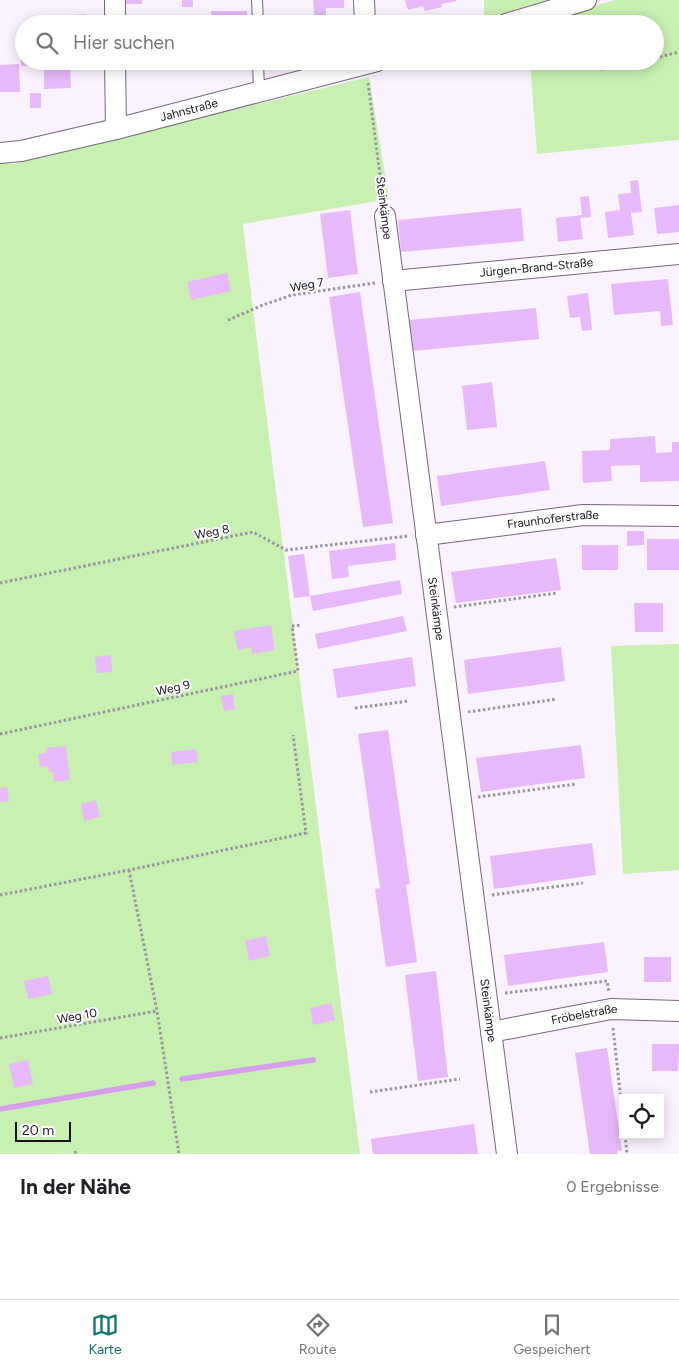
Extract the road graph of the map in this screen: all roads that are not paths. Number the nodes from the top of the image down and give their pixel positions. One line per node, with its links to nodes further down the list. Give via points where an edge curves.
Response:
1 (115, 0): 5 (street)
2 (257, 0): 6 (lane)
3 (364, 0): 7 (street)
4 (586, 0): 8 (street)
5 (115, 15)
6 (258, 15)
7 (365, 15)
8 (536, 15)
9 (115, 70): 13 (street)
10 (258, 70): 12 (lane)
11 (340, 70): 12 (street, Jahnstraße)
12 (259, 92): 13 (street, Jahnstraße)
13 (116, 129): 14 (street, Jahnstraße)
14 (0, 153)
15 (385, 216): 17 (street, Steinkämpe)
16 (679, 254): 17 (street, Jürgen-Brand-Straße)
17 (393, 281): 19 (street, Steinkämpe)
18 (679, 516): 19 (street, Fraunhoferstraße, via 583,515)
19 (426, 534): 21 (street, Steinkämpe)
20 (679, 1011): 21 (street, Fröbelstraße, via 611,1009)
21 (491, 1032): 22 (street, Steinkämpe)
22 (507, 1154)

